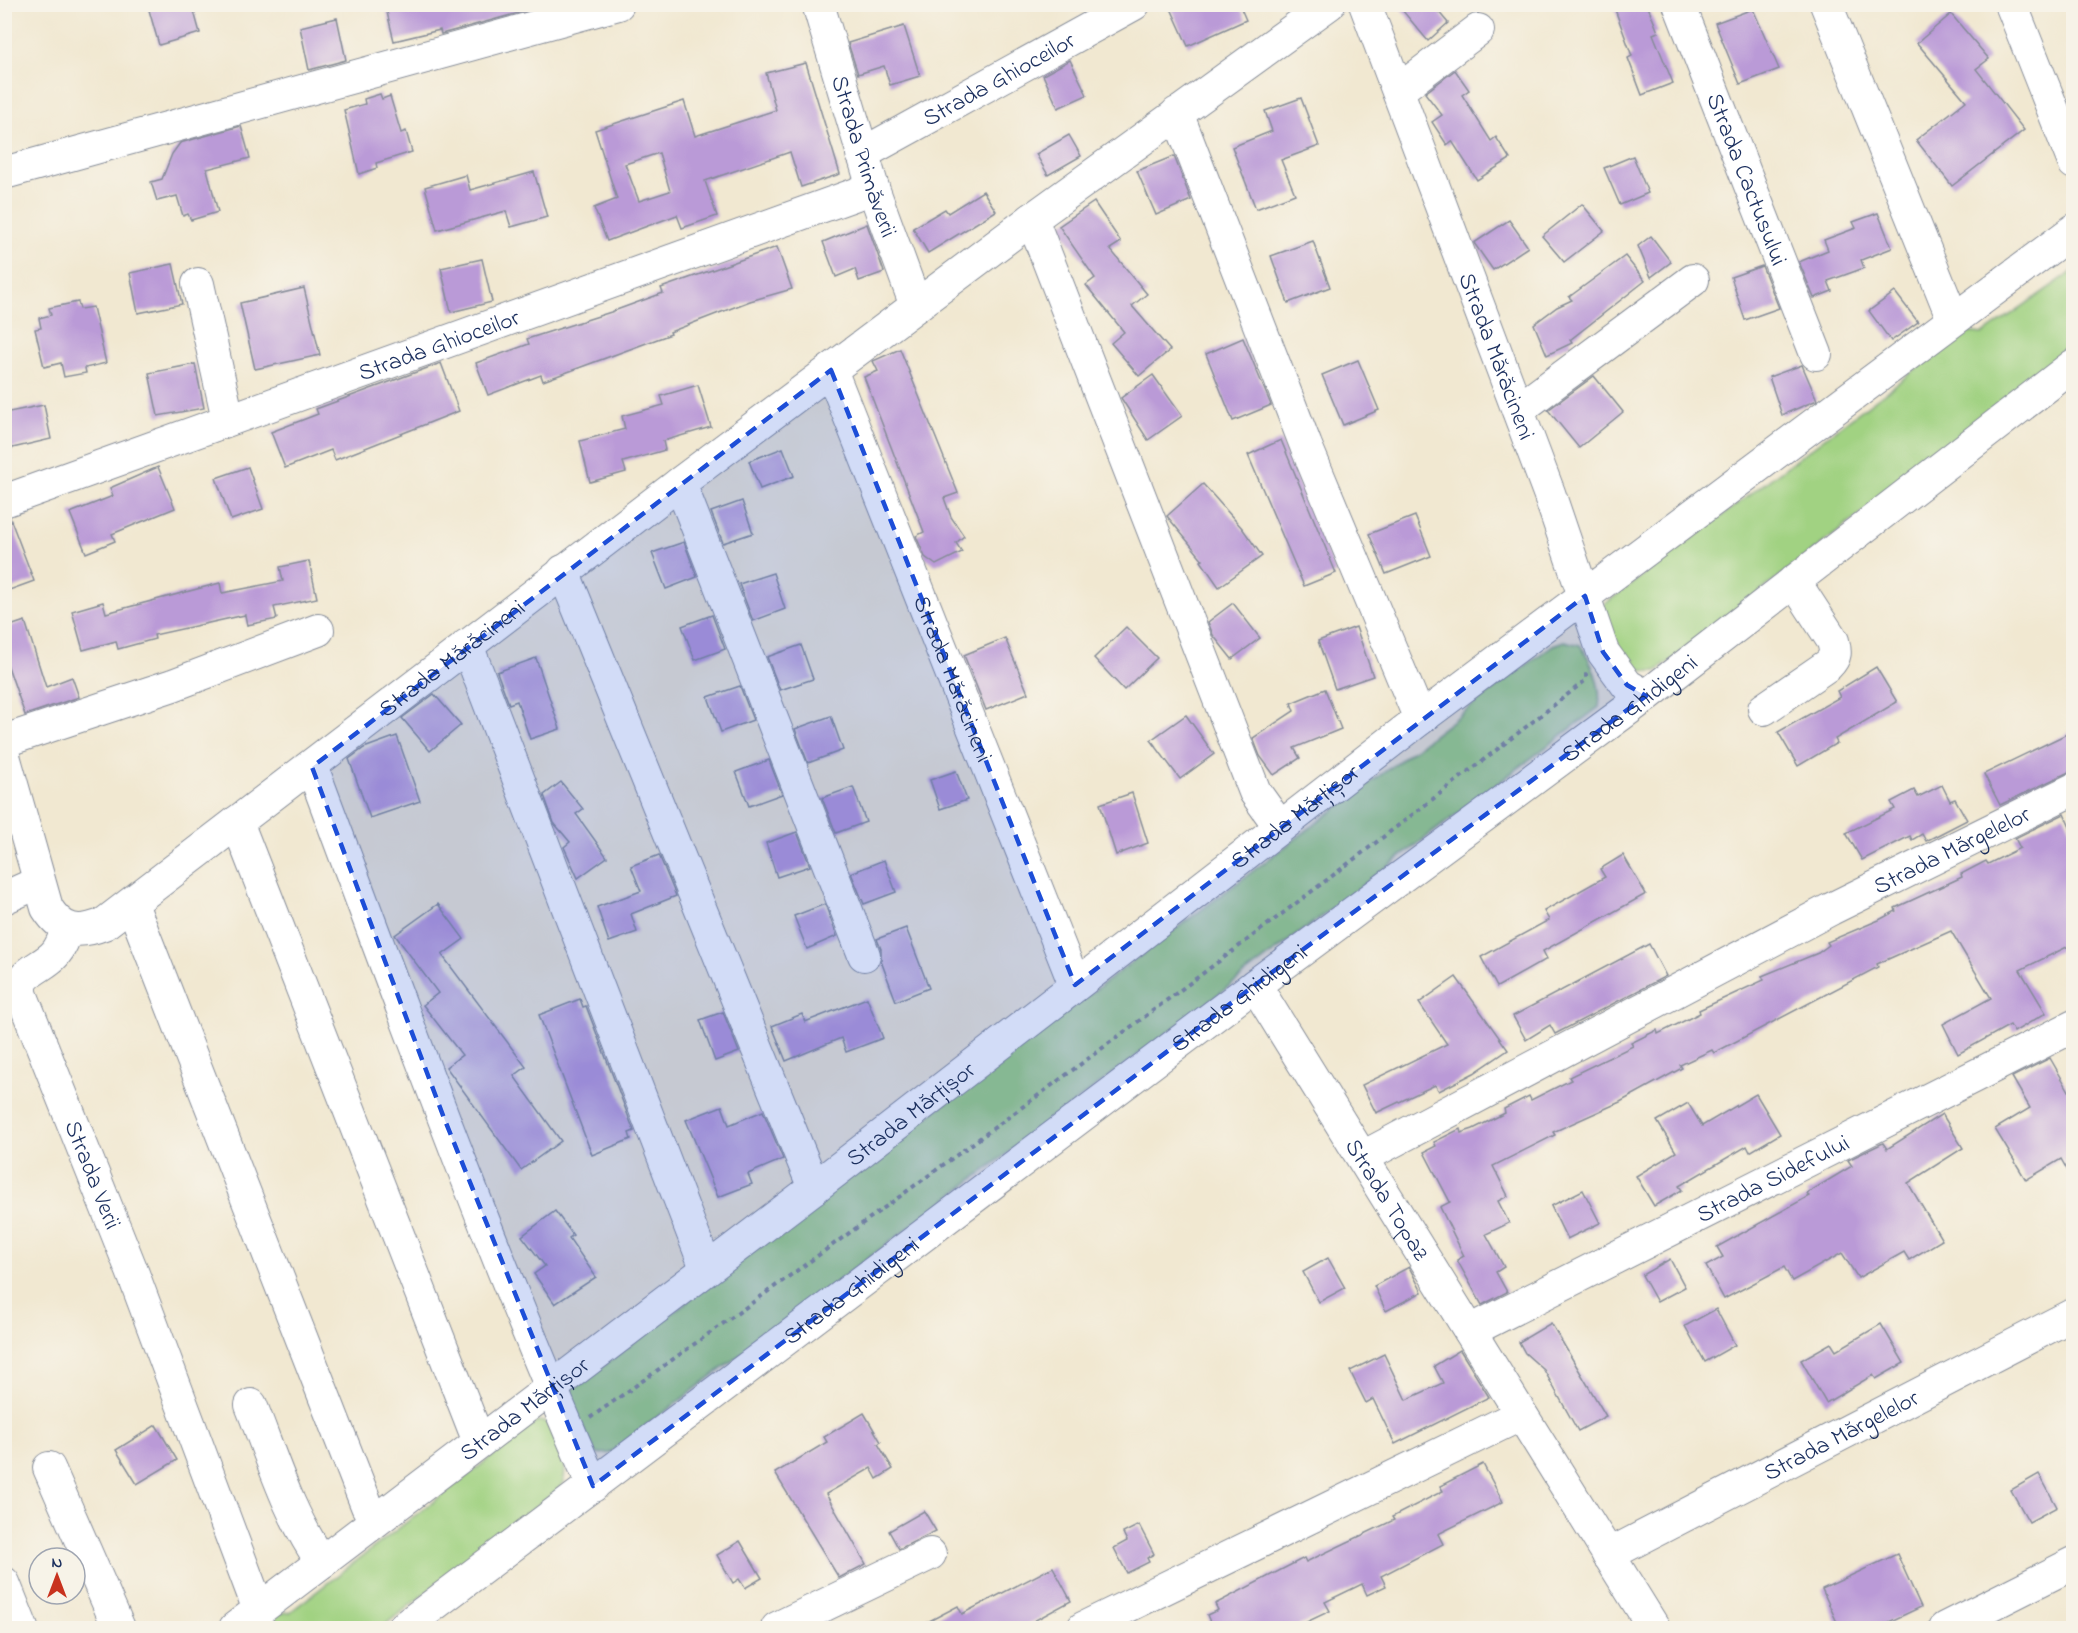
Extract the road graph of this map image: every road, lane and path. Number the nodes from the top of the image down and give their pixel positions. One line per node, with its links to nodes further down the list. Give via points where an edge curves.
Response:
1 (618, 4): 14 (street)
2 (818, 4): 12 (street, Strada Primăverii)
3 (1134, 4): 12 (street, Strada Ghioceilor)
4 (1329, 4): 11 (street, Strada Mărăcineni)
5 (1365, 4): 10 (street, Strada Mărăcineni)
6 (1679, 4): 22 (street, Strada Cactusului)
7 (1827, 4): 21 (street)
8 (2010, 4): 13 (street)
9 (1478, 30): 10 (street)
10 (1399, 90): 25 (street, Strada Mărăcineni)
11 (1177, 113): 16 (street, Strada Mărăcineni); 37 (street, via 1306,446)
12 (862, 154): 15 (street, Strada Primăverii)
13 (2073, 163)
14 (4, 173)
15 (873, 188): 20 (street, Strada Primăverii); 26 (street, Strada Ghioceilor)
16 (1032, 219): 20 (street, Strada Mărăcineni); 43 (street, via 1255,792)
17 (2073, 230): 21 (street, Strada Mărțișor)
18 (1693, 280): 25 (street)
19 (198, 284): 26 (street)
20 (916, 306): 24 (street, Strada Mărăcineni)
21 (1953, 319): 31 (street, Strada Mărțișor)
22 (1816, 354)
23 (2073, 365): 30 (street, Strada Ghidigeni)
24 (831, 370): 27 (street, Strada Mărăcineni); 49 (street, Strada Mărăcineni)
25 (1518, 410): 31 (street, Strada Mărăcineni)
26 (228, 419): 28 (street, Strada Ghioceilor)
27 (680, 483): 29 (street, Strada Mărăcineni); 48 (street)
28 (4, 501)
29 (563, 571): 33 (street, Strada Mărăcineni); 53 (street)
30 (1794, 581): 35 (street, Strada Ghidigeni); 36 (street, via 1836,651 1828,665)
31 (1585, 596): 34 (street, Strada Mărăcineni); 37 (street, Strada Mărțișor)
32 (318, 630): 38 (street, via 173,685)
33 (467, 645): 40 (street, Strada Mărăcineni); 54 (street)
34 (1604, 652): 35 (street, Strada Mărăcineni, via 1627,685); 60 (path, via 1586,672 1586,680 1432,801 829,1250)
35 (1646, 696): 50 (street, Strada Ghidigeni)
36 (1764, 709)
37 (1420, 719): 43 (street, Strada Mărțișor)
38 (4, 741)
39 (4, 756): 44 (street)
40 (312, 767): 42 (street, Strada Mărăcineni); 57 (street)
41 (2073, 789): 52 (street, Strada Mărgelelor, via 1831,909)
42 (237, 822): 46 (street, Strada Mărăcineni); 61 (street)
43 (1280, 827): 49 (street, Strada Mărțișor)
44 (39, 882): 45 (street); 47 (street, via 54,919)
45 (4, 898)
46 (132, 904): 47 (street, Strada Mărăcineni, via 104,924 86,931); 64 (street)
47 (67, 928): 70 (street, Strada Verii, via 54,956 23,977 22,996 132,1271)
48 (864, 955)
49 (1075, 985): 53 (street, Strada Mărțișor)
50 (1255, 985): 52 (street, Strada Topaz); 63 (street, Strada Ghidigeni)
51 (2073, 1026): 56 (street, Strada Sidefului)
52 (1363, 1157): 56 (street, Strada Topaz)
53 (814, 1188): 54 (street, Strada Mărțișor)
54 (706, 1268): 57 (street, Strada Mărțișor)
55 (2073, 1314): 66 (street, Strada Mărgelelor)
56 (1470, 1331): 59 (street, Strada Topaz)
57 (551, 1389): 60 (street); 61 (street, Strada Mărțișor)
58 (251, 1406): 67 (street, via 288,1500)
59 (1520, 1415): 66 (street, Strada Topaz); 75 (street)
60 (570, 1432): 63 (street)
61 (479, 1442): 64 (street, Strada Mărțișor)
62 (49, 1468): 72 (street)
63 (593, 1486): 73 (street, Strada Ghidigeni)
64 (375, 1521): 67 (street, Strada Mărțișor)
65 (930, 1554): 74 (street)
66 (1608, 1555): 76 (street, Strada Topaz)
67 (322, 1562): 70 (street, Strada Mărțișor)
68 (2073, 1563): 77 (street)
69 (4, 1583): 71 (street)
70 (247, 1619)
71 (22, 1629)
72 (119, 1629)
73 (403, 1629)
74 (777, 1629)
75 (1083, 1629)
76 (1654, 1629)
77 (1945, 1629)

